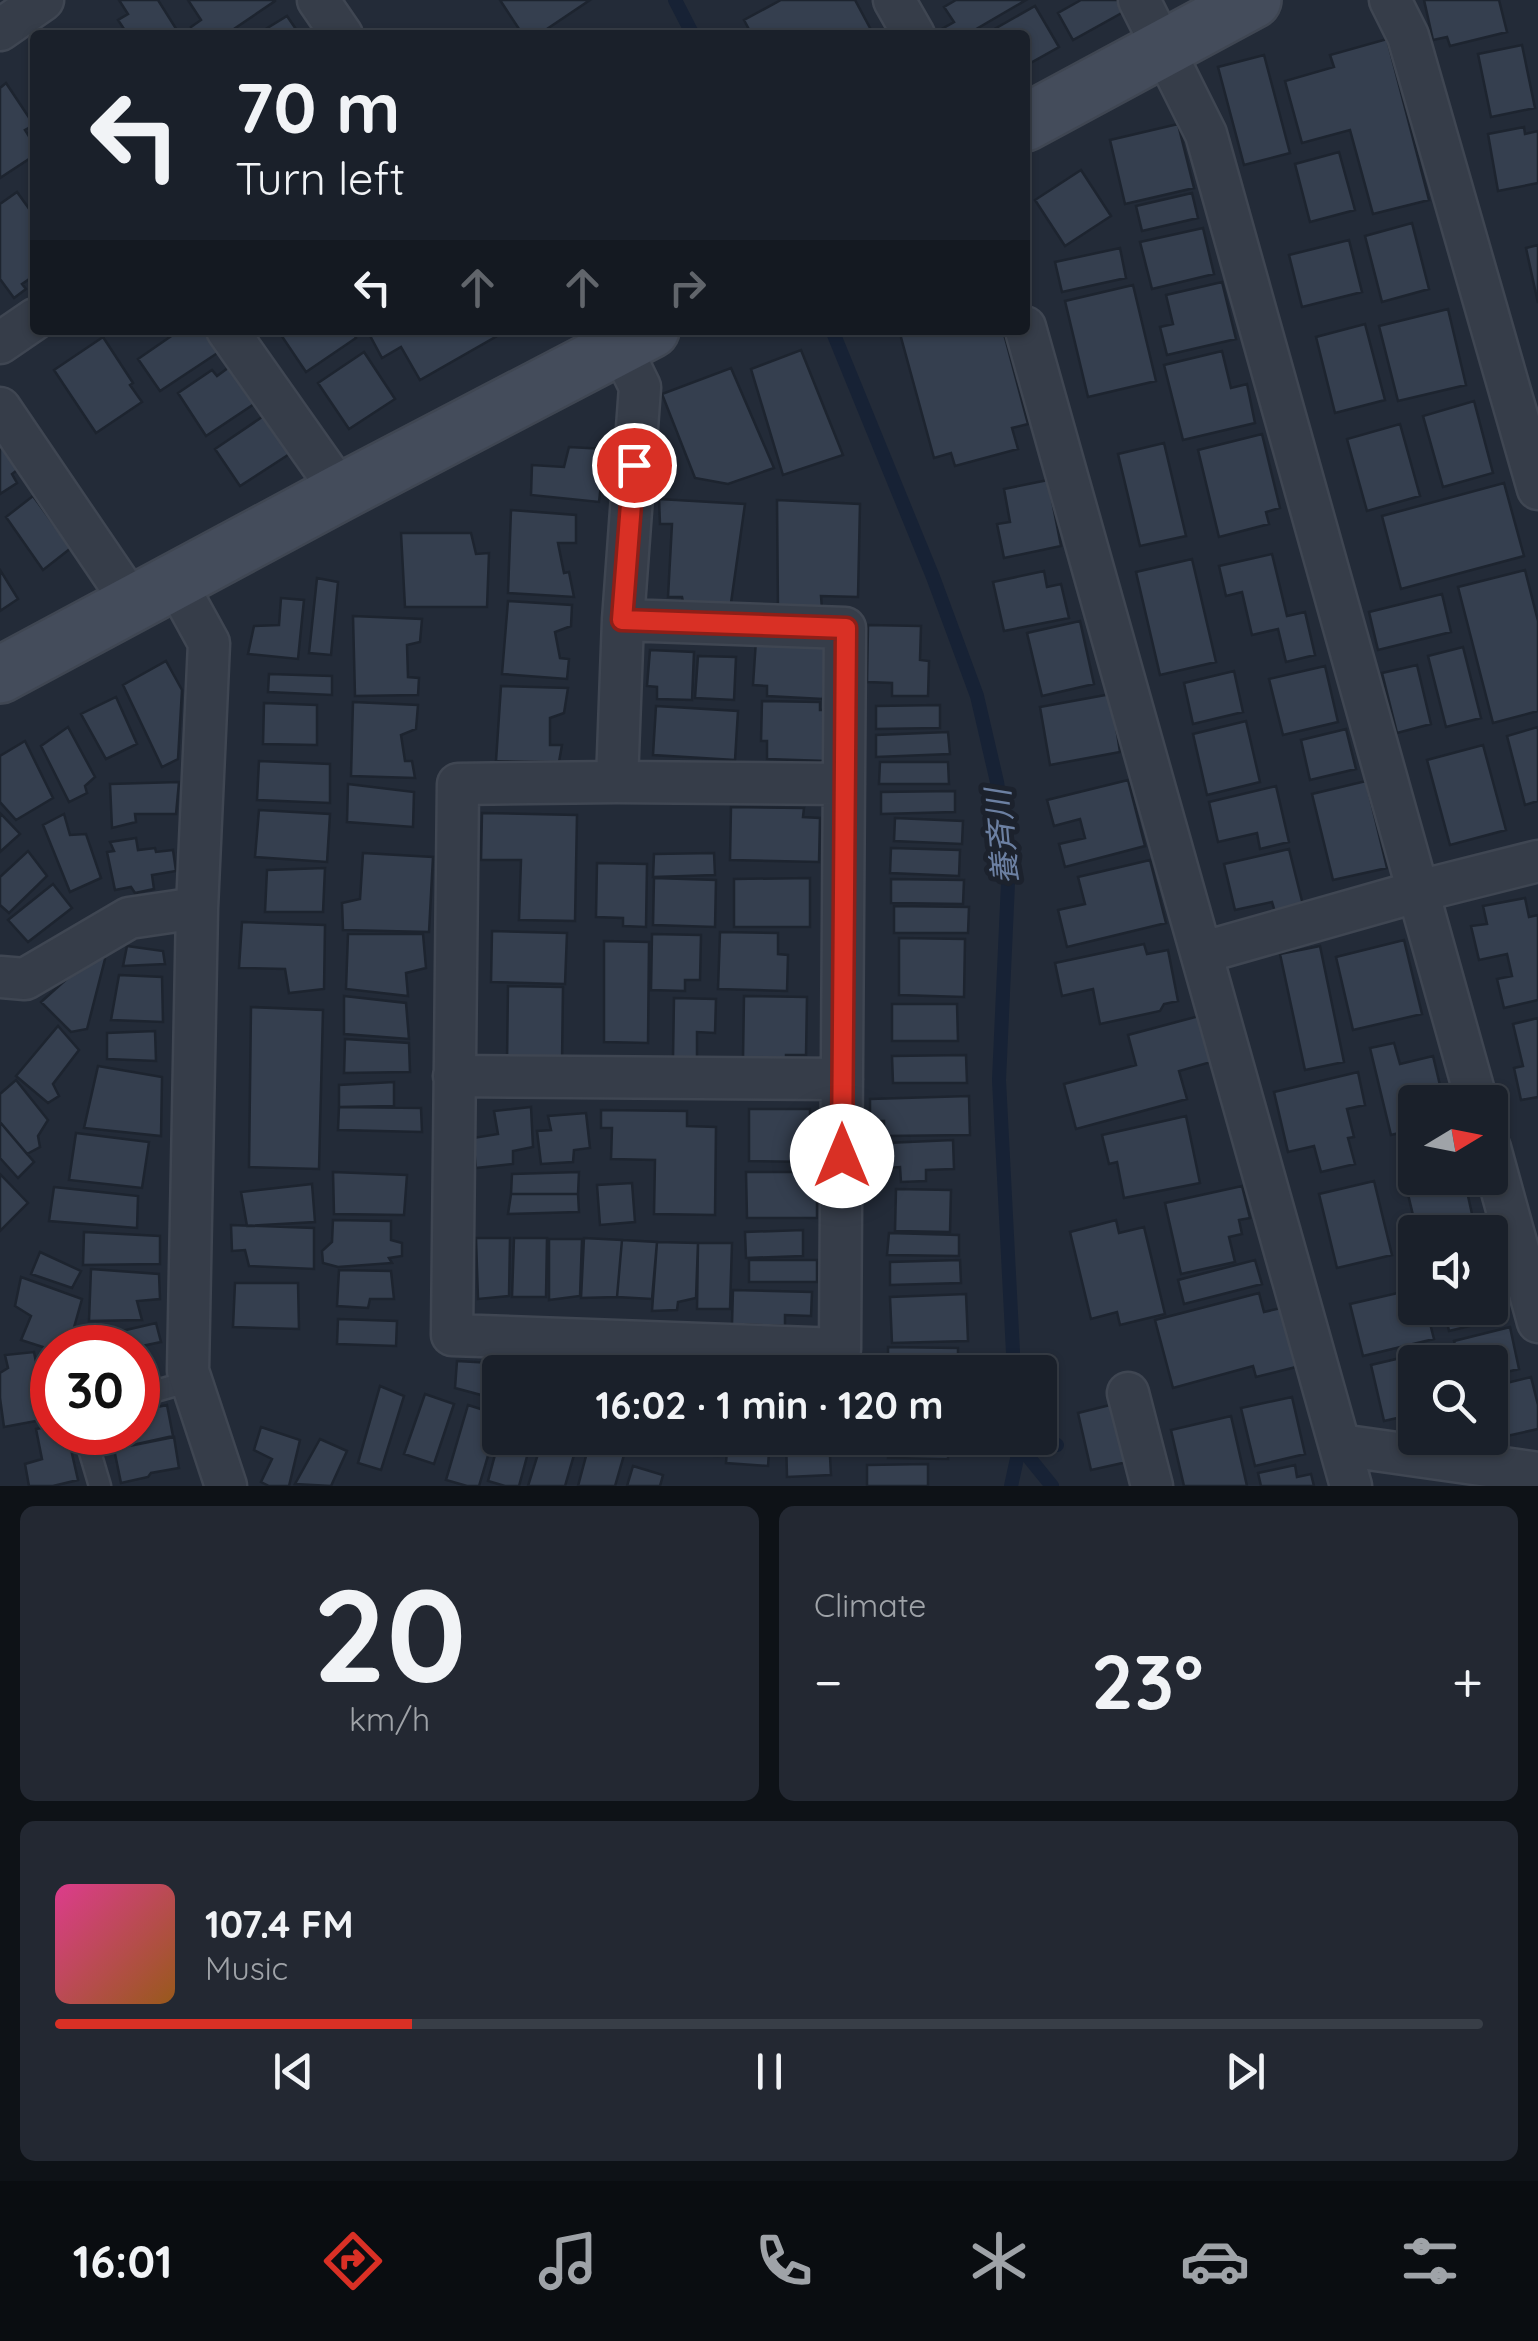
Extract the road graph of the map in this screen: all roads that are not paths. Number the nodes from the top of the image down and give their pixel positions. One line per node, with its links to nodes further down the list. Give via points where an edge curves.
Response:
1 (43, 0): 7 (street)
2 (318, 0): 8 (street)
3 (894, 0): 9 (street)
4 (1140, 0): 10 (street)
5 (1254, 0): 10 (street)
6 (1390, 0): 18 (street, via 1408,36)
7 (0, 30)
8 (339, 30)
9 (911, 30)
10 (1164, 48): 11 (street); 26 (street, via 1206,134)
11 (1030, 121)
12 (30, 323): 16 (street)
13 (231, 335): 19 (street)
14 (1027, 335): 28 (street)
15 (626, 336): 19 (street); 21 (street, via 640,387)
16 (0, 343)
17 (0, 408): 20 (street)
18 (1538, 489)
19 (341, 492): 20 (street)
20 (154, 592): 22 (street); 27 (street, via 209,643)
21 (622, 620): 23 (street); 24 (street, via 846,628)
22 (0, 676)
23 (618, 782): 24 (street); 30 (street, via 458,784)
24 (844, 784): 31 (street)
25 (1538, 861): 26 (street)
26 (1419, 891): 28 (street); 32 (street)
27 (197, 908): 29 (street, via 128,918 25,979); 37 (street)
28 (1201, 953): 40 (street)
29 (0, 977)
30 (454, 1076): 31 (street); 35 (street, via 452,1334)
31 (842, 1079): 36 (street)
32 (1473, 1085)
33 (1503, 1195): 34 (street)
34 (1538, 1322)
35 (754, 1355)
36 (840, 1355)
37 (191, 1382): 38 (lane); 44 (street)
38 (160, 1390)
39 (1128, 1393): 45 (street)
40 (1340, 1445): 42 (street); 46 (street)
41 (91, 1455): 43 (lane)
42 (1538, 1474)
43 (100, 1486)
44 (226, 1486)
45 (1152, 1486)
46 (1352, 1486)

